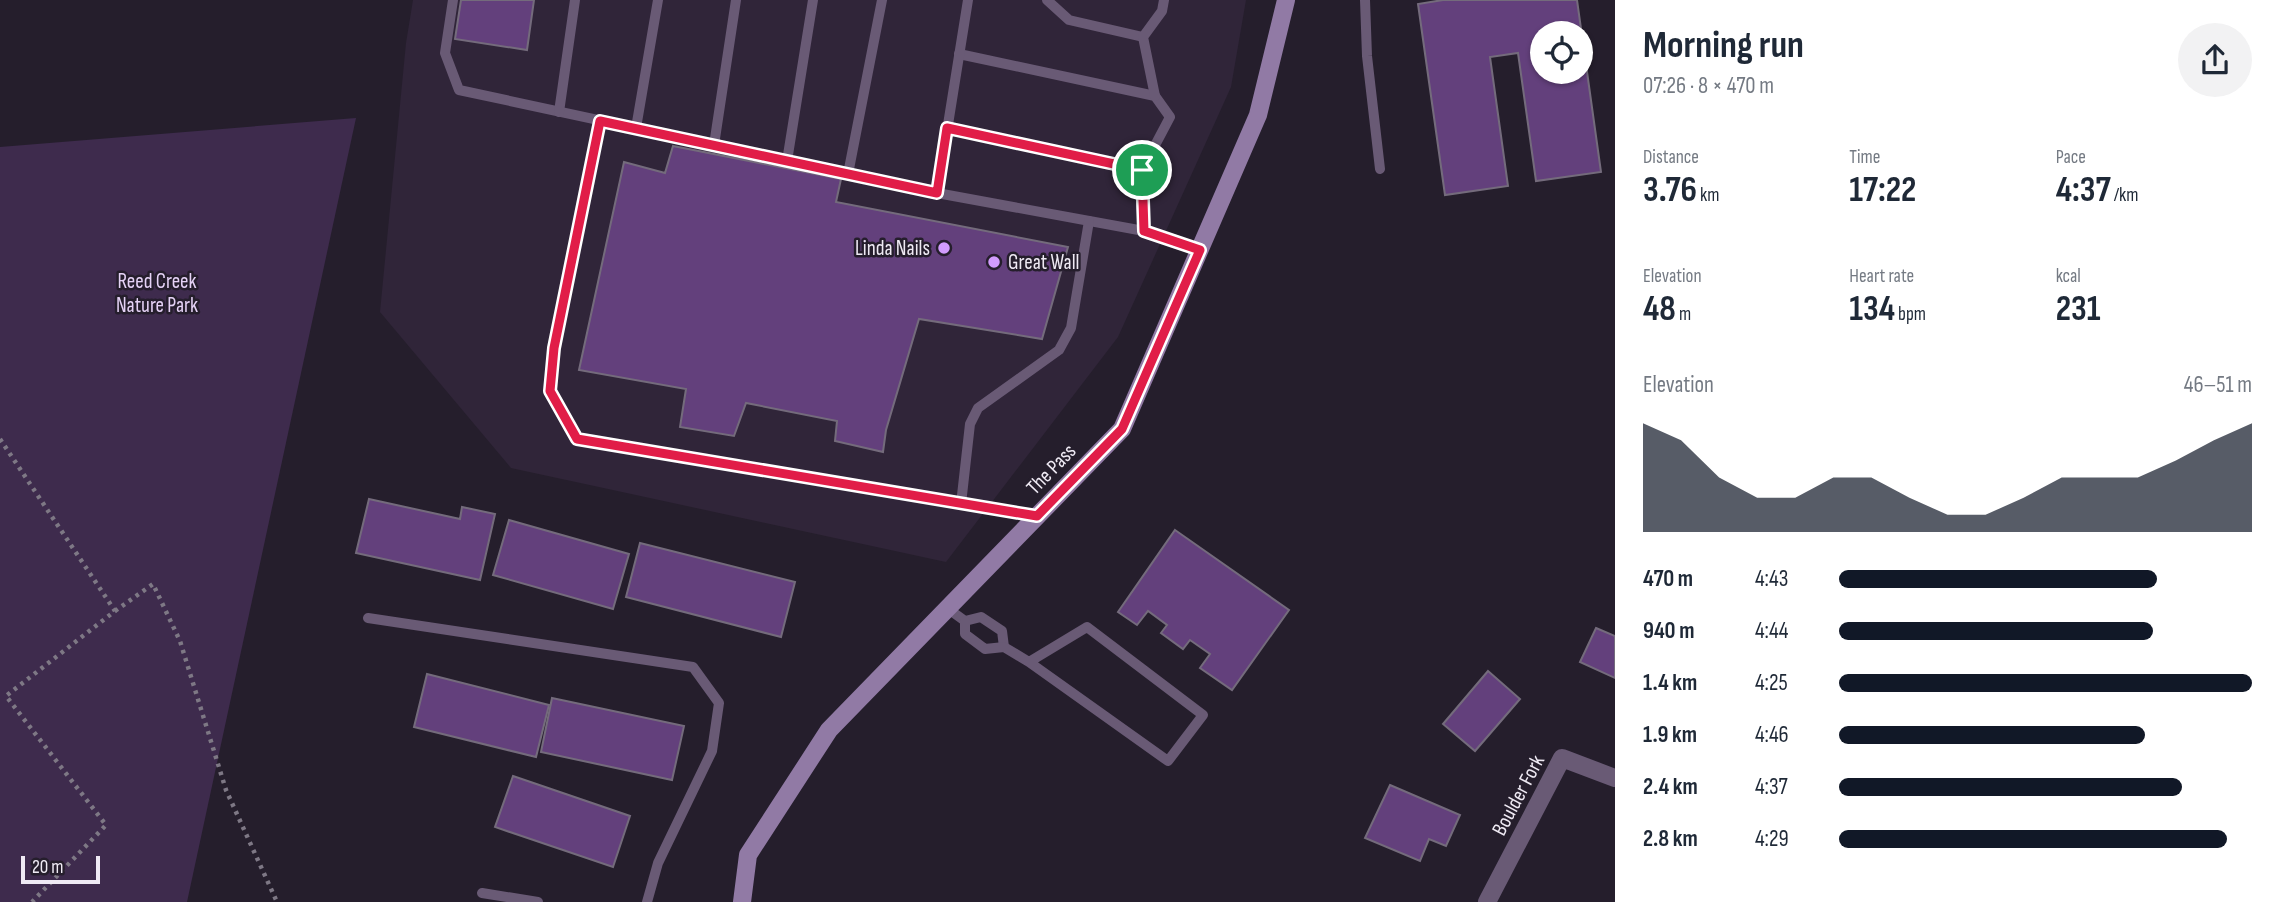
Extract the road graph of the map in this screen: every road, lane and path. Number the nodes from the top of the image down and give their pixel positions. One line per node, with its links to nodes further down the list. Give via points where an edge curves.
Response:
1 (453, 0): 15 (lane, via 445,53 460,90)
2 (575, 0): 15 (lane)
3 (658, 0): 17 (lane)
4 (736, 0): 19 (lane)
5 (813, 0): 20 (lane)
6 (882, 0): 23 (lane)
7 (968, 0): 13 (lane)
8 (1048, 0): 12 (lane, via 1069,20)
9 (1164, 0): 12 (lane, via 1162,12)
10 (1286, 0): 27 (street, The Pass, via 1258,115)
11 (1361, 1): 21 (lane)
12 (1143, 37): 14 (lane)
13 (959, 54): 14 (lane); 18 (lane)
14 (1155, 96): 22 (lane, via 1170,117)
15 (559, 111): 16 (lane)
16 (600, 121): 17 (lane); 29 (lane, via 554,348 550,391 577,439)
17 (636, 128): 19 (lane)
18 (947, 128): 22 (lane); 24 (lane)
19 (714, 145): 20 (lane)
20 (787, 161): 23 (lane)
21 (1380, 169)
22 (1142, 170): 26 (lane)
23 (848, 174): 24 (lane)
24 (937, 193): 25 (lane)
25 (1088, 221): 26 (lane); 29 (lane, via 1071,328 1059,350 978,408 970,424)
26 (1144, 231): 27 (lane)
27 (1200, 250): 30 (street, The Pass, via 1122,429)
28 (0, 439): 32 (path)
29 (961, 503): 30 (lane)
30 (1037, 516): 31 (street, The Pass)
31 (947, 608): 34 (lane); 43 (street, The Pass, via 829,730 748,855)
32 (115, 611): 39 (path, via 6,696 106,825); 40 (path, via 153,584 180,641 226,790)
33 (368, 618): 42 (lane, via 693,667 719,703 712,751 659,863)
34 (965, 621): 35 (lane, via 965,634 985,649); 35 (lane, via 981,617 1002,631)
35 (1004, 647): 36 (lane)
36 (1029, 662): 36 (lane, via 1168,761 1203,715 1087,627)
37 (1615, 778): 44 (street, Boulder Fork, via 1562,758)
38 (482, 893): 41 (lane)
39 (32, 902)
40 (277, 902)
41 (538, 902)
42 (647, 902)
43 (742, 902)
44 (1487, 902)

